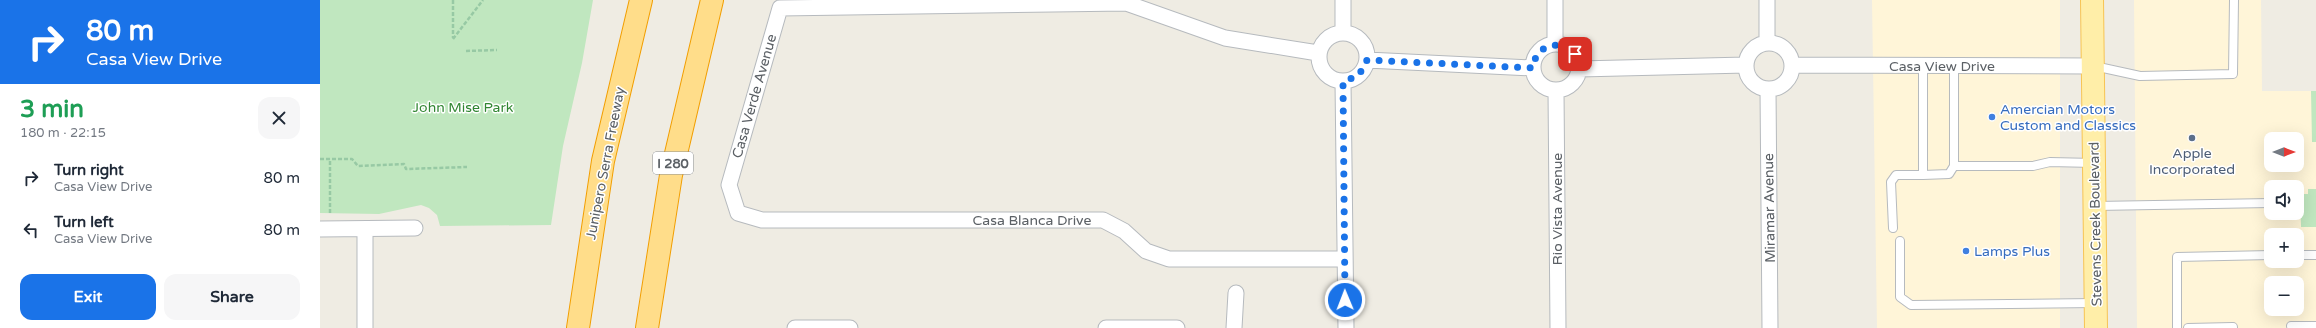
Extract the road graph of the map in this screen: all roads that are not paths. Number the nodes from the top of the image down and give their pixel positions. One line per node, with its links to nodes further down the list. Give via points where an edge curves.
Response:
1 (641, 0): 45 (highway, Junipero Serra Freeway, via 603,161)
2 (712, 0): 46 (highway, I 280, via 671,175)
3 (1343, 0): 9 (street)
4 (1555, 0): 11 (street)
5 (1767, 0): 10 (street)
6 (2092, 0): 18 (main road, Stevens Creek Boulevard)
7 (2234, 0): 18 (lane, via 2233,74 2140,76)
8 (1126, 2): 12 (street, via 1225,38); 27 (street, Casa Verde Avenue, via 780,8)
9 (1343, 32): 12 (street, via 1334,33 1327,38); 13 (street, via 1361,41)
10 (1767, 43): 14 (street, via 1753,49 1748,55); 15 (street, via 1780,45 1786,50)
11 (1555, 44): 19 (street, via 1542,49 1534,61); 20 (street, via 1570,49 1578,62)
12 (1318, 53): 21 (street, via 1318,62 1324,73)
13 (1367, 60): 19 (street); 21 (street, via 1359,75)
14 (1746, 65): 20 (street); 22 (street, via 1750,80 1757,86)
15 (1792, 65): 16 (street, Casa View Drive); 22 (street, via 1783,84)
16 (1923, 66): 17 (street, Casa View Drive); 26 (lane)
17 (1954, 66): 18 (street, Casa View Drive); 25 (lane)
18 (2093, 66): 24 (main road, Stevens Creek Boulevard)
19 (1533, 68): 23 (street, via 1540,84)
20 (1578, 69): 23 (street, via 1571,84 1564,89)
21 (1343, 82): 38 (street)
22 (1768, 89): 54 (street, Miramar Avenue)
23 (1556, 90): 53 (street, Rio Vista Avenue)
24 (2094, 163): 25 (lane); 29 (main road, Stevens Creek Boulevard)
25 (1954, 166): 26 (lane, via 1949,174)
26 (1923, 175): 31 (lane, via 1893,177)
27 (729, 185): 38 (street, Casa Blanca Drive, via 738,213 762,220 1103,220 1124,231 1146,251 1169,259)
28 (2264, 203): 29 (lane)
29 (2095, 206): 40 (main road, Stevens Creek Boulevard)
30 (415, 228): 33 (street)
31 (1893, 228)
32 (320, 229): 33 (street)
33 (365, 229): 44 (street)
34 (1900, 241): 40 (lane, via 1900,297 1911,305)
35 (2264, 255): 56 (lane, via 2177,257)
36 (2304, 255): 37 (lane)
37 (2316, 255)
38 (1344, 259): 52 (street)
39 (1236, 293): 51 (street)
40 (2096, 303): 55 (main road, Stevens Creek Boulevard)
41 (2291, 326): 42 (lane)
42 (2316, 326)
43 (2233, 327): 57 (lane)
44 (365, 328)
45 (578, 328)
46 (647, 328)
47 (795, 328): 48 (street)
48 (850, 328)
49 (1106, 328): 50 (street)
50 (1177, 328)
51 (1234, 328)
52 (1346, 328)
53 (1558, 328)
54 (1770, 328)
55 (2096, 328)
56 (2177, 328)
57 (2188, 328)

